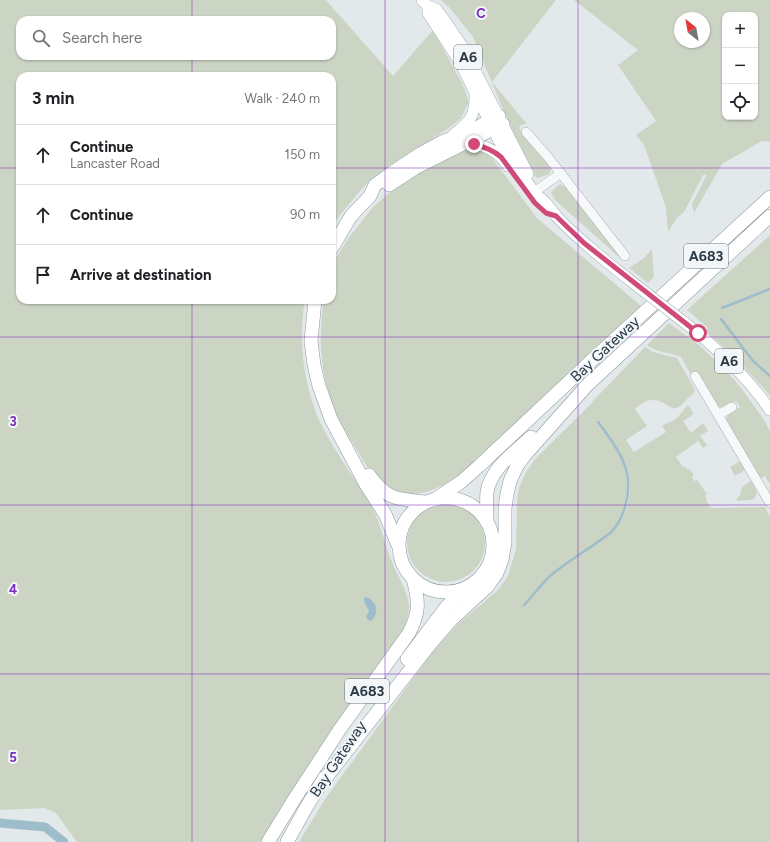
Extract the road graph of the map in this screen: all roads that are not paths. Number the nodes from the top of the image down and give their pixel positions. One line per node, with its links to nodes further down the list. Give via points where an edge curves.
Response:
1 (425, 3): 2 (main road, via 428,13); 3 (main road, A6, via 436,9 464,49)
2 (475, 91): 3 (main road); 5 (main road, via 476,103 472,117)
3 (496, 123): 5 (highway); 6 (highway); 8 (main road, A6)
4 (526, 132): 7 (street)
5 (444, 141): 9 (highway, via 375,185)
6 (464, 144): 9 (highway, via 415,168); 11 (main road, via 486,147 497,153 535,203 546,213)
7 (561, 173): 8 (street); 14 (street)
8 (537, 192): 11 (main road, A6)
9 (370, 196): 13 (highway, via 351,216)
10 (770, 197): 23 (highway, Bay Gateway / A683, via 479,466 461,482)
11 (556, 216): 19 (main road, A6, bridge, via 584,243 727,359)
12 (770, 216): 17 (highway, Bay Gateway / A683)
13 (336, 241)
14 (625, 256)
15 (315, 304): 21 (highway, via 311,341 314,365 325,403)
16 (695, 376): 20 (street)
17 (590, 382): 25 (highway, Bay Gateway / A683, via 495,473 488,492); 29 (highway, via 517,466 510,481 505,508 504,551 500,567 493,579 435,638)
18 (732, 407): 20 (street)
19 (770, 410)
20 (718, 415): 22 (street)
21 (338, 431): 23 (highway, via 375,484 389,496 399,500); 26 (highway, via 365,483 385,514)
22 (767, 492): 24 (street)
23 (431, 500): 25 (highway, via 452,497 466,501 478,509); 26 (highway, via 416,507 408,515 401,529)
24 (770, 503)
25 (487, 520): 28 (highway, via 493,540 493,551 485,572)
26 (398, 545): 27 (highway, via 402,563)
27 (413, 579): 28 (highway, via 439,592 455,591); 30 (highway, Bay Gateway / A683, via 417,600 415,621 340,728)
28 (469, 586): 29 (highway, Bay Gateway / A683, via 447,606 421,640)
29 (320, 784): 31 (highway, Bay Gateway / A683)
30 (268, 842)
31 (287, 842)

